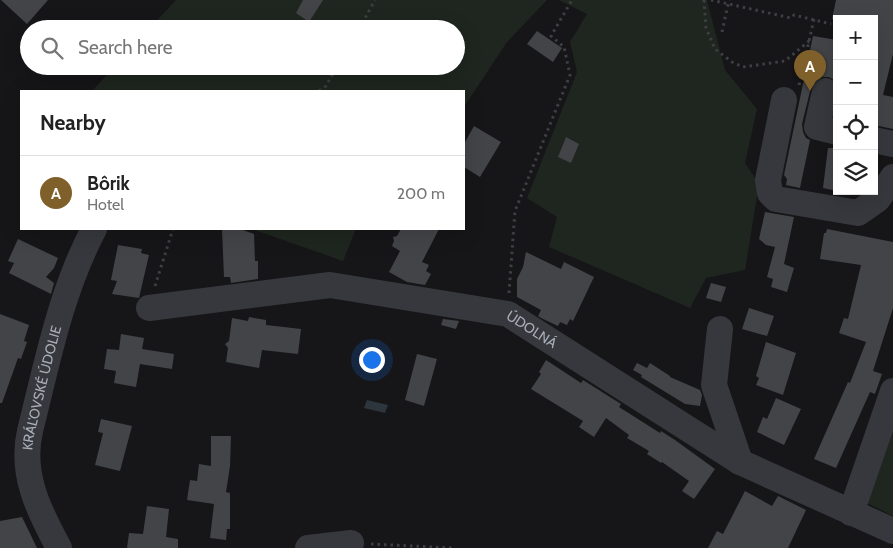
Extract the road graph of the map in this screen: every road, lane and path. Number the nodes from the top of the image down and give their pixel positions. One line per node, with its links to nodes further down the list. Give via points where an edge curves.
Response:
1 (375, 0): 7 (path)
2 (572, 0): 22 (path, via 550,36 564,47 570,75 515,211)
3 (704, 0): 10 (path, via 706,28 715,49 743,67 786,61)
4 (711, 0): 5 (path)
5 (729, 2): 6 (path, via 791,18 794,14); 9 (path)
6 (814, 19): 8 (path); 10 (path)
7 (364, 20)
8 (831, 24)
9 (722, 32)
10 (808, 41): 14 (path)
11 (333, 75): 12 (path)
12 (320, 90)
13 (825, 92): 15 (street, via 817,127)
14 (791, 94): 18 (street, via 768,180 770,193 776,199 858,213 878,200)
15 (833, 131)
16 (878, 141): 17 (street)
17 (893, 144)
18 (893, 176)
19 (93, 230): 29 (street, KRÁĽOVSKÉ ÚDOLIE, via 82,250 63,304 27,447 28,475 33,492)
20 (173, 230): 21 (path)
21 (149, 308): 22 (street, ÚDOLNÁ, via 330,285)
22 (508, 314): 25 (street, ÚDOLNÁ)
23 (720, 328): 25 (street, via 714,385)
24 (893, 391): 26 (street)
25 (740, 462): 26 (street, ÚDOLNÁ)
26 (851, 513): 27 (street, ÚDOLNÁ)
27 (893, 531)
28 (351, 543): 30 (street); 31 (path)
29 (59, 548)
30 (308, 548)
31 (452, 548)

